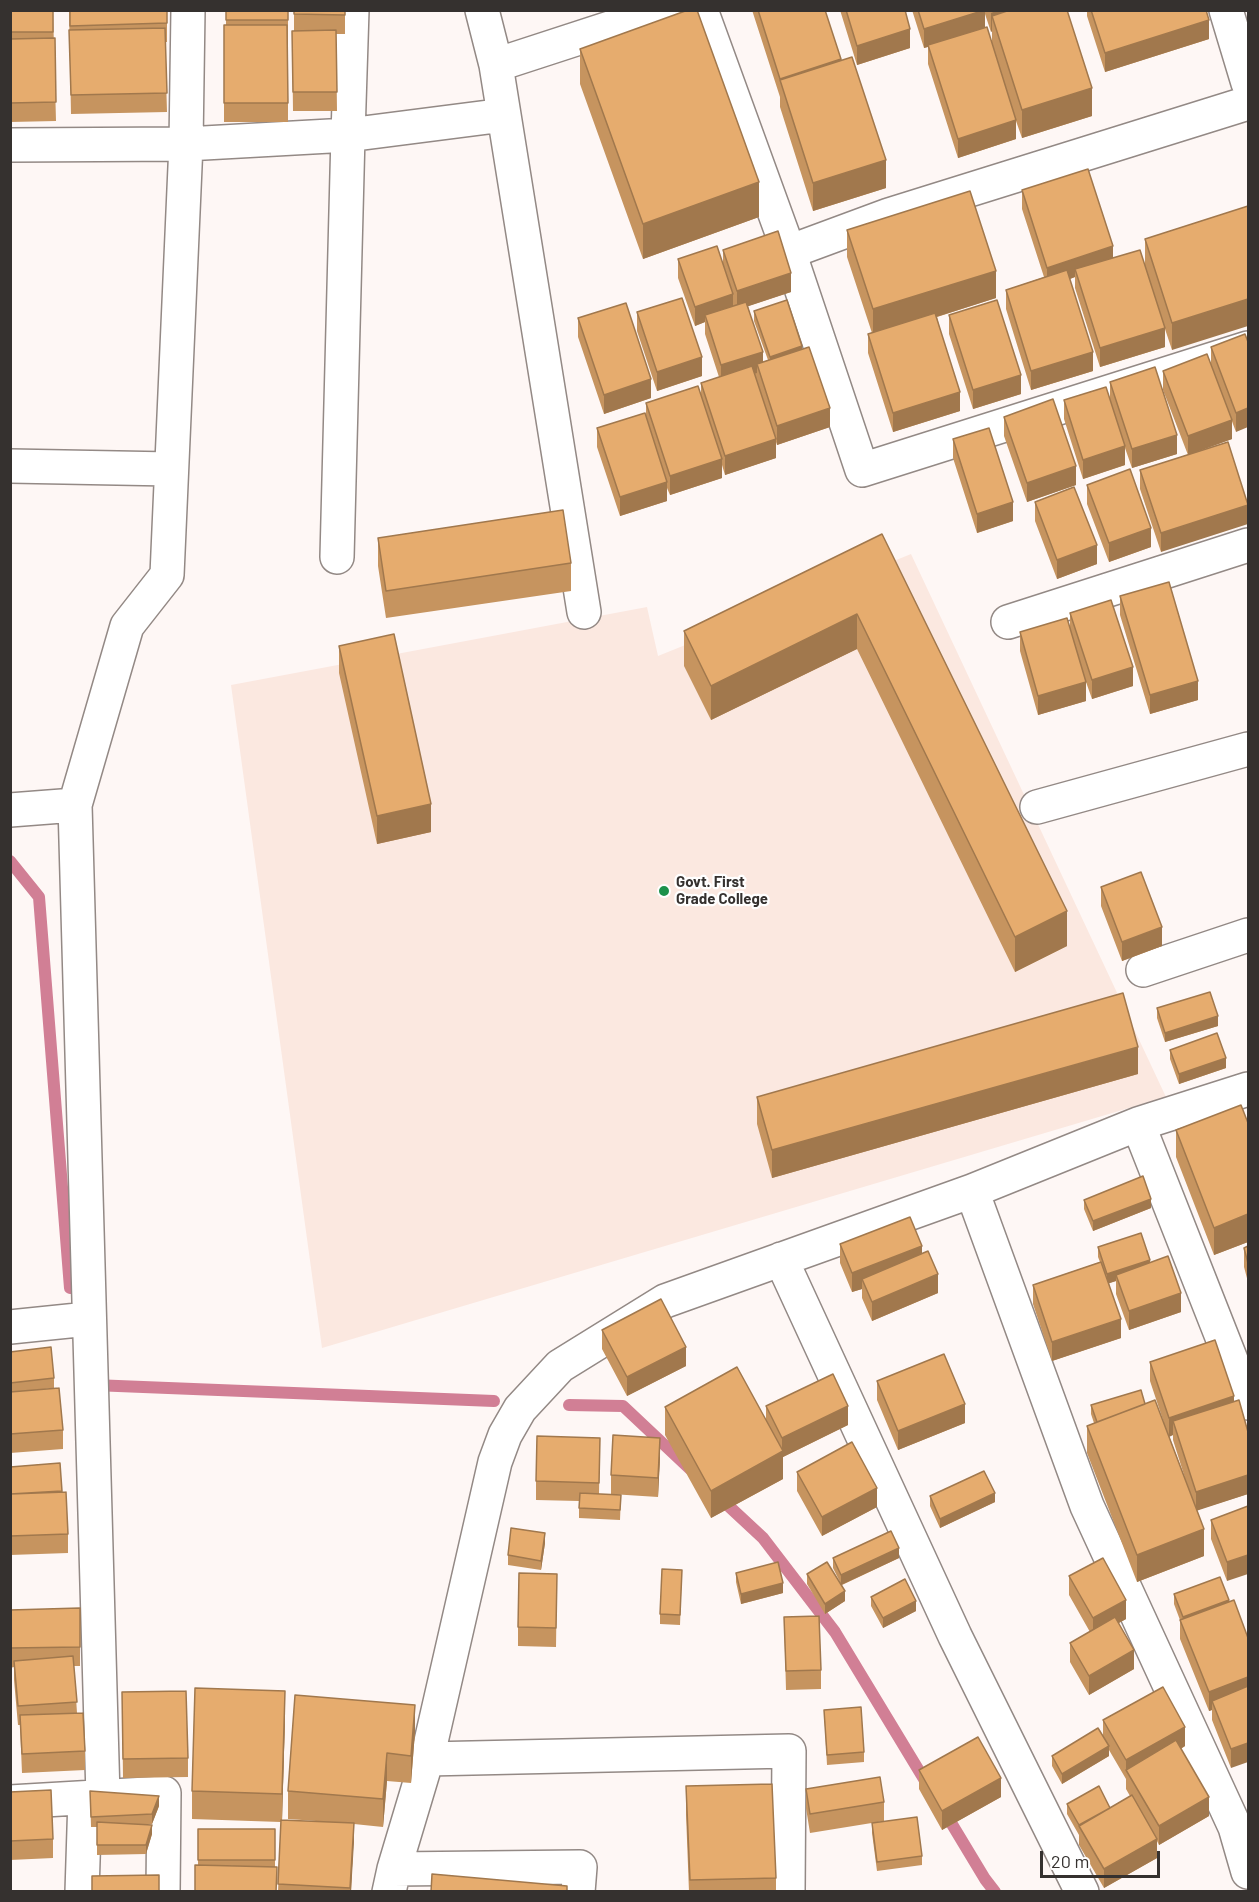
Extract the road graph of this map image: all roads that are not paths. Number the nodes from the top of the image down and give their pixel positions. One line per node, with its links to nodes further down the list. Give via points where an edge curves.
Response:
1 (188, 10): 13 (street)
2 (352, 10): 11 (street)
3 (482, 10): 7 (street)
4 (665, 10): 7 (street)
5 (701, 10): 14 (street)
6 (1226, 10): 8 (street)
7 (496, 65): 10 (street)
8 (1248, 83)
9 (1248, 103): 14 (street, via 889,215)
10 (504, 115): 11 (street); 20 (street)
11 (348, 135): 13 (street); 19 (street)
12 (10, 144): 13 (street)
13 (186, 144): 17 (street)
14 (789, 252): 15 (street, via 862,470)
15 (1248, 348)
16 (10, 466): 17 (street)
17 (171, 469): 23 (street, via 167,575 127,626)
18 (1248, 545): 21 (street)
19 (337, 557)
20 (584, 612)
21 (1008, 622)
22 (1248, 748): 24 (street)
23 (75, 805): 25 (street); 32 (street)
24 (1037, 807)
25 (10, 810)
26 (1248, 935): 27 (street)
27 (1143, 970)
28 (1248, 1089): 29 (street)
29 (1138, 1124): 30 (street); 34 (street)
30 (972, 1191): 31 (street); 38 (street, via 1087,1506 1235,1827)
31 (781, 1260): 35 (street, via 665,1301 560,1366 520,1409 495,1462); 44 (street, via 950,1625)
32 (88, 1319): 33 (street); 36 (street)
33 (10, 1327)
34 (1248, 1403)
35 (427, 1759): 39 (street); 43 (street, via 789,1751)
36 (94, 1797): 37 (street); 40 (street); 41 (street, via 164,1793)
37 (10, 1802)
38 (1248, 1872)
39 (391, 1880): 42 (street, via 580,1867)
40 (82, 1892)
41 (164, 1892)
42 (578, 1892)
43 (788, 1892)
44 (1082, 1892)

